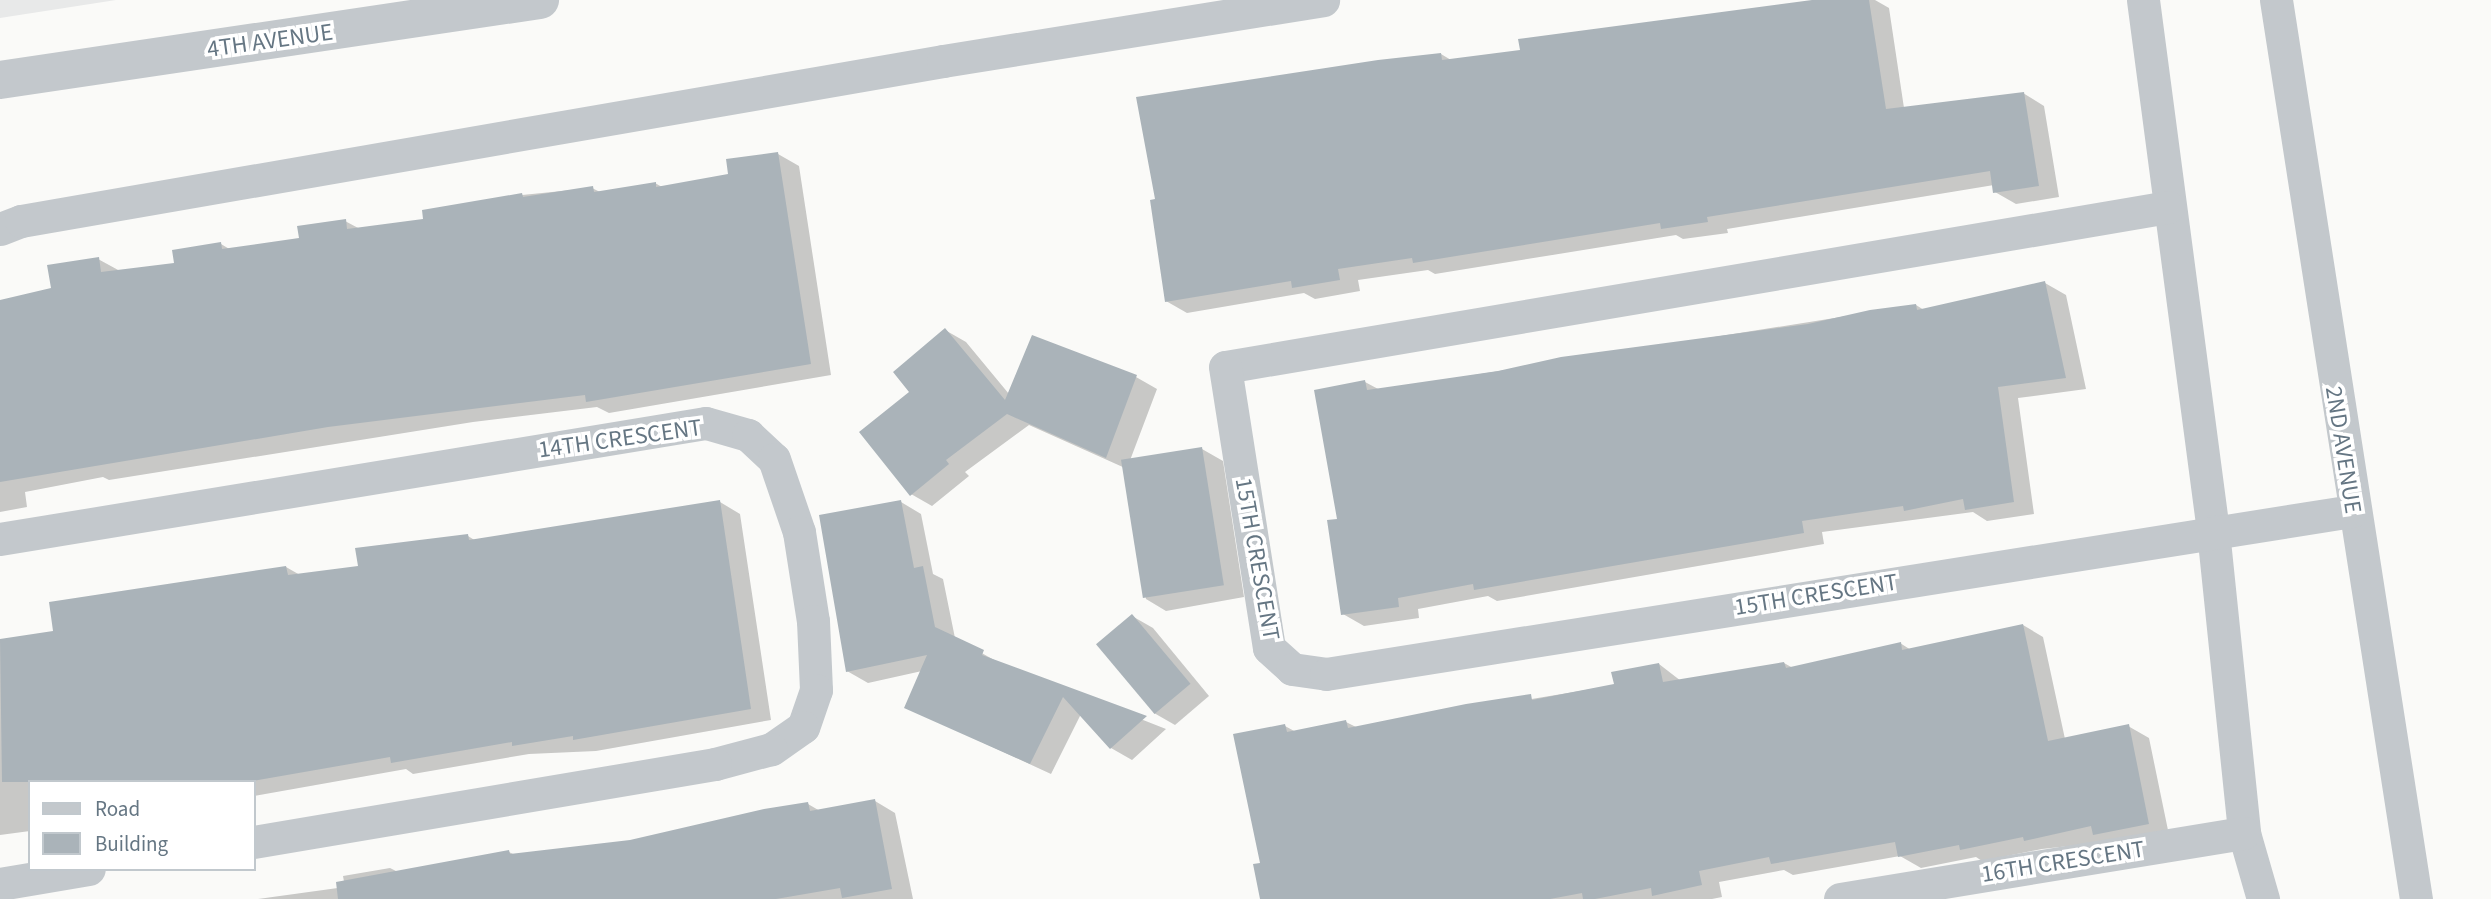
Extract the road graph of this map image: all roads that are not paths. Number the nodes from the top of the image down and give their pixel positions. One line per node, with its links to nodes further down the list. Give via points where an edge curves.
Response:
1 (540, 0): 5 (street, 4TH AVENUE)
2 (1323, 0): 7 (street, via 943,61 21,221)
3 (2143, 0): 6 (street)
4 (2276, 0): 8 (street, 2ND AVENUE)
5 (0, 80)
6 (2168, 207): 9 (street); 9 (street, 15TH CRESCENT, via 1224,367 1269,648 1292,669 1326,674)
7 (0, 229)
8 (2352, 511): 9 (street, 15TH CRESCENT); 17 (street, 2ND AVENUE)
9 (2213, 531): 11 (street)
10 (0, 539): 12 (street, 14TH CRESCENT, via 706,423 748,435 774,459 799,532 813,621 816,690 803,727 771,748 715,764)
11 (2244, 833): 15 (street, 16TH CRESCENT); 16 (street)
12 (256, 842)
13 (77, 871): 14 (street)
14 (0, 884)
15 (1840, 899)
16 (2263, 899)
17 (2416, 899)

